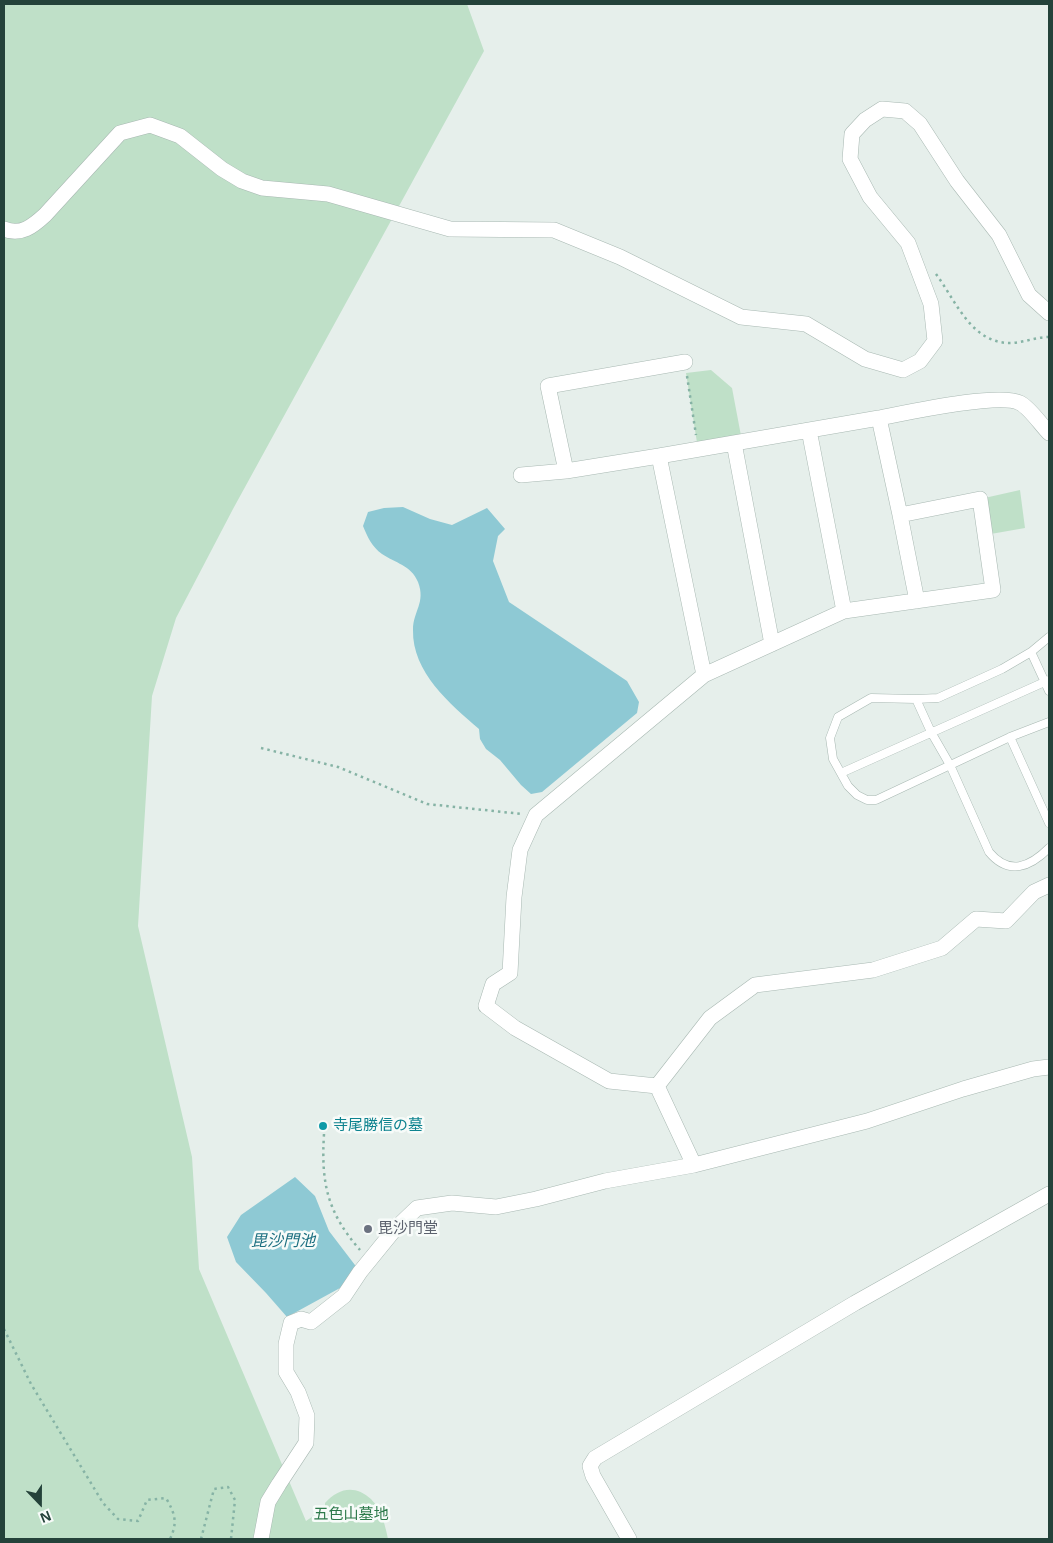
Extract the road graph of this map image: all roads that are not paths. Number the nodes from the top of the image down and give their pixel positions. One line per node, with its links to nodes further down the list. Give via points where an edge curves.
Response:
1 (4, 229): 2 (street, via 10,232 31,228 120,133 150,125 180,136 222,169 262,188 328,194 450,229 554,230 620,257 741,317 806,324 865,359 903,370 920,361 935,341 930,304 908,243 870,197 850,159 852,134 882,109 905,111 920,124 957,181 999,235 1029,295)
2 (1049, 313)
3 (685, 362): 9 (street, via 548,386)
4 (879, 418): 5 (street); 6 (street, via 985,400 1010,399 1021,404); 11 (street)
5 (809, 430): 7 (street); 13 (street)
6 (1049, 433)
7 (734, 443): 8 (street); 15 (street)
8 (659, 456): 9 (street); 17 (street)
9 (566, 471): 10 (street)
10 (521, 475)
11 (900, 515): 12 (street); 12 (street, via 980,499 993,590)
12 (917, 601): 13 (street)
13 (844, 612): 15 (street)
14 (1049, 637): 16 (lane)
15 (772, 644): 17 (street)
16 (1031, 652): 18 (lane); 20 (lane, via 938,698)
17 (704, 675): 30 (street, via 536,815 520,850 510,973 493,984 486,1006 515,1028 609,1082)
18 (1047, 681): 19 (lane); 22 (lane)
19 (1049, 691)
20 (916, 700): 22 (lane); 25 (lane, via 871,698 838,717 830,738 834,759)
21 (1049, 722): 23 (lane)
22 (931, 732): 24 (lane); 25 (lane)
23 (1010, 737): 24 (lane); 26 (lane)
24 (950, 765): 25 (lane, via 876,800 857,796); 27 (lane, via 989,852 998,862 1017,868 1037,860)
25 (842, 774)
26 (1049, 823)
27 (1049, 848)
28 (1049, 885): 30 (street, via 1034,892 1006,921 976,919 942,948 873,970 755,985 710,1018)
29 (1049, 1067): 31 (street, via 963,1089 867,1121)
30 (657, 1086): 31 (street)
31 (694, 1165): 33 (street, via 604,1181 496,1207 452,1203 418,1208 395,1229 344,1296 311,1322 301,1319 291,1323 286,1344 286,1372 307,1416 306,1443 268,1502)
32 (1049, 1194): 34 (street, via 855,1303 595,1458 590,1466 593,1476)
33 (261, 1539)
34 (629, 1539)

